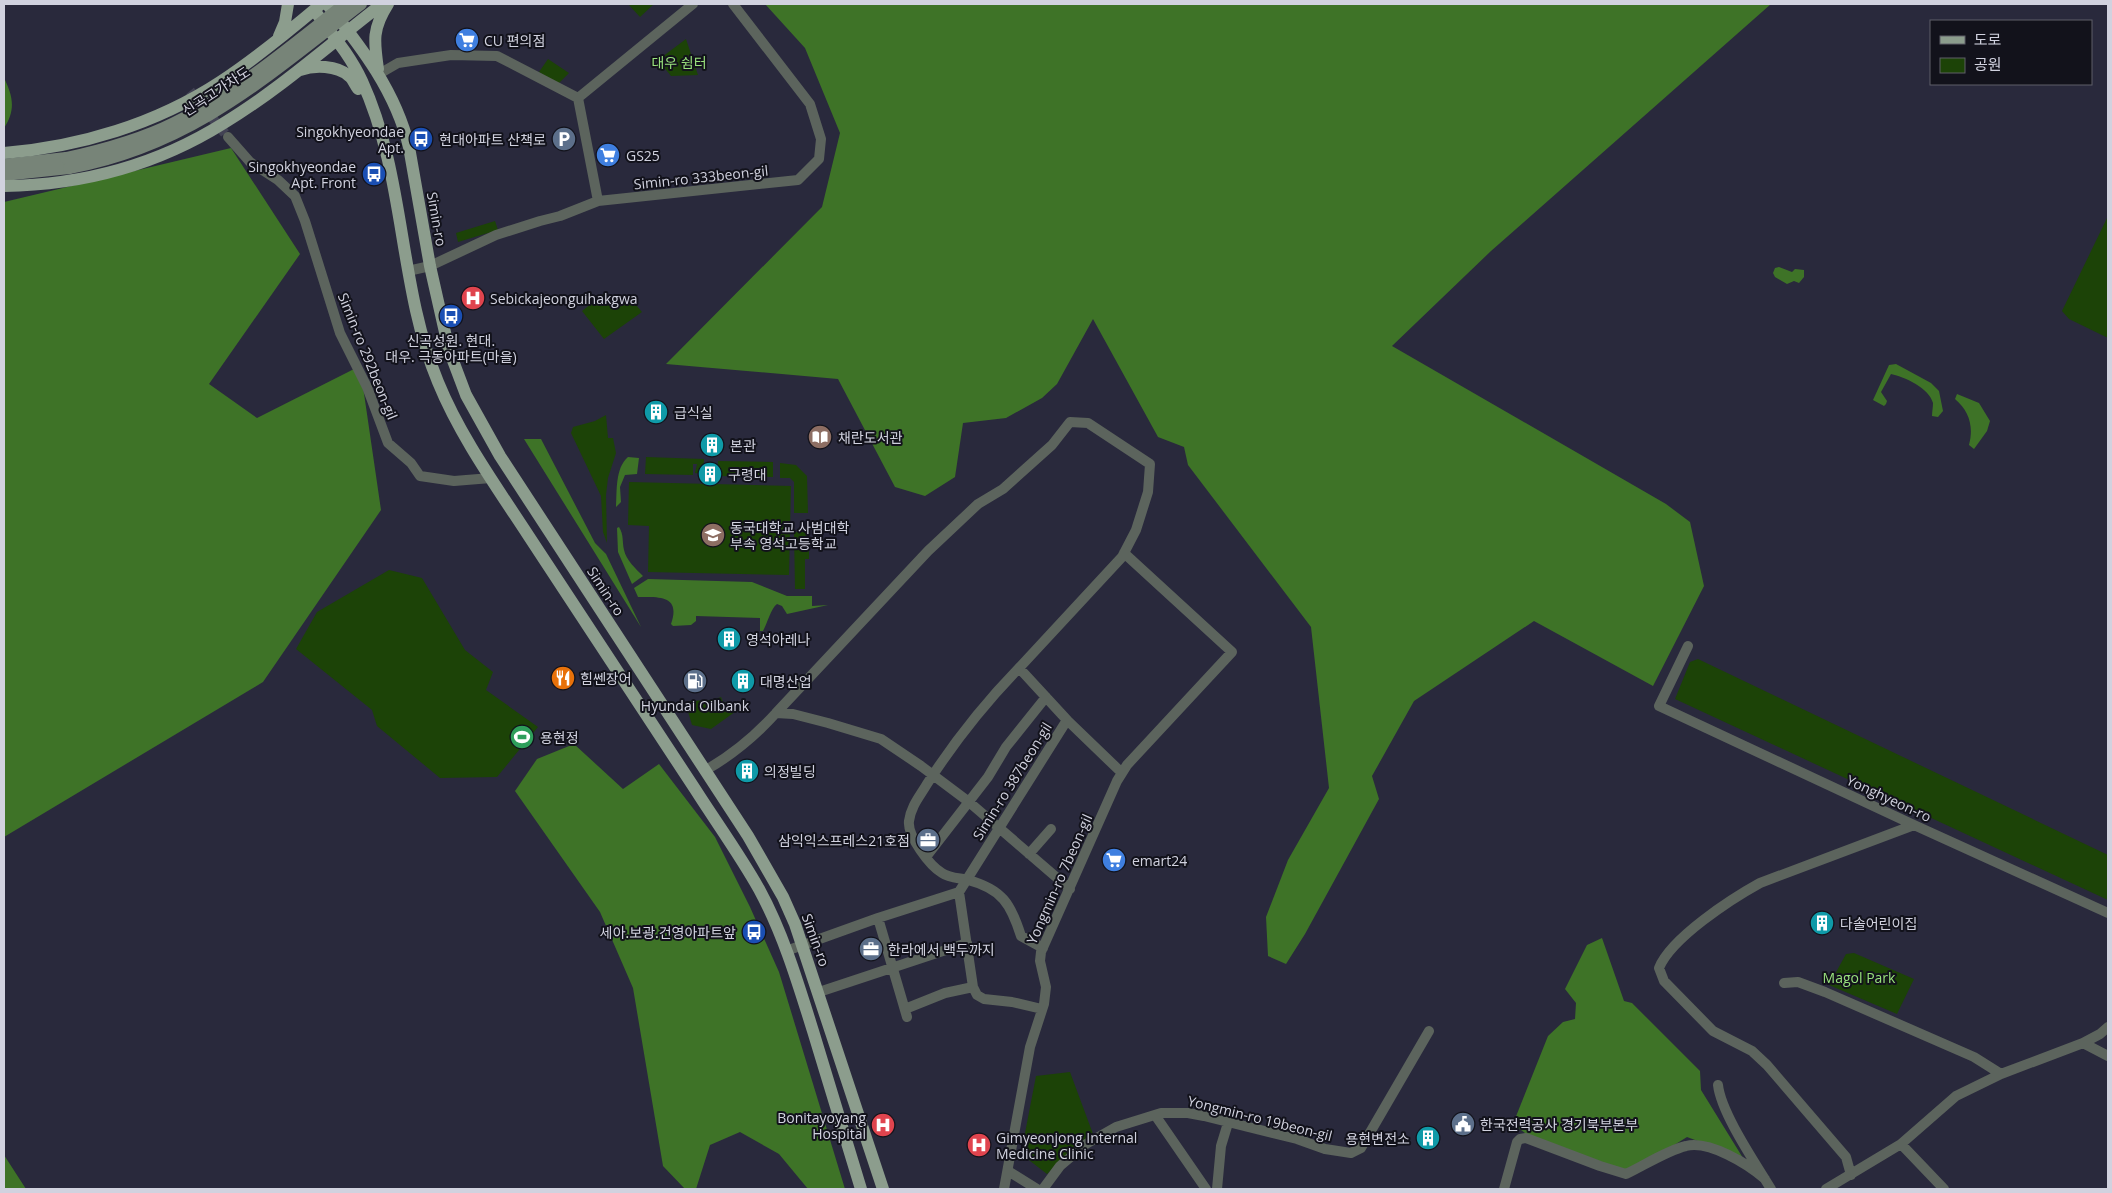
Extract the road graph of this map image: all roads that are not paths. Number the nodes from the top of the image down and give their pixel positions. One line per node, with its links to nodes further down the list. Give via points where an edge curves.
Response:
1 (288, 4): 12 (main road, via 282,30)
2 (327, 4): 10 (main road, Simin-ro)
3 (345, 4): 19 (street, 신곡고가차도, bridge, via 238,85 185,118)
4 (361, 4): 19 (street, 신곡고가차도, bridge, via 244,93 202,120 149,146 112,158)
5 (382, 4): 10 (main road)
6 (388, 4): 13 (main road, via 379,17 375,33)
7 (693, 4): 15 (street)
8 (733, 4): 23 (street, Simin-ro 333beon-gil, via 810,104 821,139 819,159 798,180)
9 (315, 6): 11 (main road); 12 (main road)
10 (348, 30): 11 (main road); 13 (main road, Simin-ro)
11 (336, 40): 14 (main road); 16 (main road, via 356,70)
12 (270, 45): 18 (main road, via 219,83 156,116 80,141)
13 (378, 74): 15 (street, via 398,63 451,55 497,56); 24 (main road, Simin-ro, via 406,133)
14 (290, 77): 16 (main road, via 309,67 339,70 349,76); 22 (main road, via 198,138 135,164 72,181)
15 (578, 98): 23 (street)
16 (374, 111): 25 (main road, via 395,188)
17 (228, 137): 26 (street, Simin-ro 292beon-gil, via 250,162 278,180 295,196 340,333 367,387 388,443 411,463 420,476 454,481)
18 (4, 153)
19 (67, 163): 20 (street); 21 (street)
20 (4, 165)
21 (4, 175)
22 (4, 186)
23 (598, 202): 24 (street, Simin-ro 333beon-gil, via 496,236)
24 (430, 266): 25 (street, Simin-ro 333beon-gil); 33 (main road, Simin-ro, via 449,350 477,416)
25 (408, 271): 26 (main road, via 421,332 438,381)
26 (491, 478): 50 (main road, via 741,861 767,905)
27 (1124, 552): 29 (street); 31 (street, via 1136,530 1148,492 1150,464 1088,423 1070,422 1031,464 1003,489 978,504 928,551); 34 (street, Yongmin-ro 7beon-gil, via 1232,652)
28 (1688, 646): 37 (street, Yonghyeon-ro, via 1658,706)
29 (1019, 668): 30 (street, Simin-ro 387beon-gil); 35 (street, via 991,697)
30 (1046, 697): 32 (street, Simin-ro 387beon-gil); 36 (street, via 1006,747)
31 (776, 713): 33 (street, via 749,740); 35 (street, via 793,714 870,735)
32 (1068, 720): 34 (street); 38 (street, Simin-ro 387beon-gil)
33 (706, 770): 48 (main road, Simin-ro, via 765,864)
34 (1122, 773): 43 (street, Yongmin-ro 7beon-gil)
35 (933, 775): 36 (street); 41 (street, via 913,806 908,822 912,836)
36 (969, 802): 38 (street); 41 (street)
37 (1914, 825): 45 (street, Yonghyeon-ro); 66 (street, via 1749,889 1677,943 1659,968 1664,981 1713,1031 1752,1051 1767,1065 1846,1157)
38 (1000, 829): 40 (street); 42 (street, Simin-ro 387beon-gil)
39 (1051, 829): 40 (street)
40 (1029, 854): 43 (street)
41 (926, 857): 42 (street, via 944,875)
42 (967, 879): 44 (street, Simin-ro 387beon-gil); 49 (street, via 998,892 1011,909 1021,936)
43 (1070, 889): 49 (street, Yongmin-ro 7beon-gil)
44 (959, 892): 46 (street); 47 (street)
45 (2108, 913)
46 (878, 918): 48 (street); 51 (street)
47 (967, 943): 51 (street); 53 (street)
48 (803, 945): 50 (street); 54 (main road, Simin-ro)
49 (1043, 948): 55 (street, Yongmin-ro 7beon-gil, via 1040,961 1046,987)
50 (786, 951): 69 (main road)
51 (892, 968): 53 (street, via 906,1013 945,993); 54 (street)
52 (1784, 983): 60 (street, via 1798,982 1825,992 1974,1058)
53 (973, 987): 55 (street, via 984,999)
54 (818, 992): 70 (main road, Simin-ro)
55 (1042, 1009): 65 (street, Yongmin-ro 7beon-gil, via 1028,1054)
56 (2108, 1027): 58 (street)
57 (1429, 1031): 63 (street, Yongmin-ro 19beon-gil, via 1361,1148 1351,1153)
58 (2083, 1043): 59 (street); 60 (street)
59 (2108, 1056)
60 (2001, 1074): 64 (street, via 1956,1096)
61 (1718, 1085): 67 (street, via 1719,1097)
62 (1155, 1115): 63 (street, Yongmin-ro 19beon-gil, via 1188,1112); 73 (street, Yongmin-ro 19beon-gil, via 1116,1127 1086,1144 1060,1166); 74 (street)
63 (1228, 1123): 75 (street, via 1221,1146)
64 (1901, 1144): 66 (street); 78 (street)
65 (1008, 1171): 71 (street, Yongmin-ro 7beon-gil); 72 (street)
66 (1851, 1175): 68 (street)
67 (1765, 1179): 76 (street, via 1740,1160 1698,1144 1684,1146 1626,1174 1526,1138 1517,1142); 77 (street)
68 (1830, 1188)
69 (861, 1189)
70 (883, 1189)
71 (1004, 1189)
72 (1037, 1189)
73 (1043, 1189)
74 (1206, 1189)
75 (1217, 1189)
76 (1504, 1189)
77 (1771, 1189)
78 (1944, 1189)

